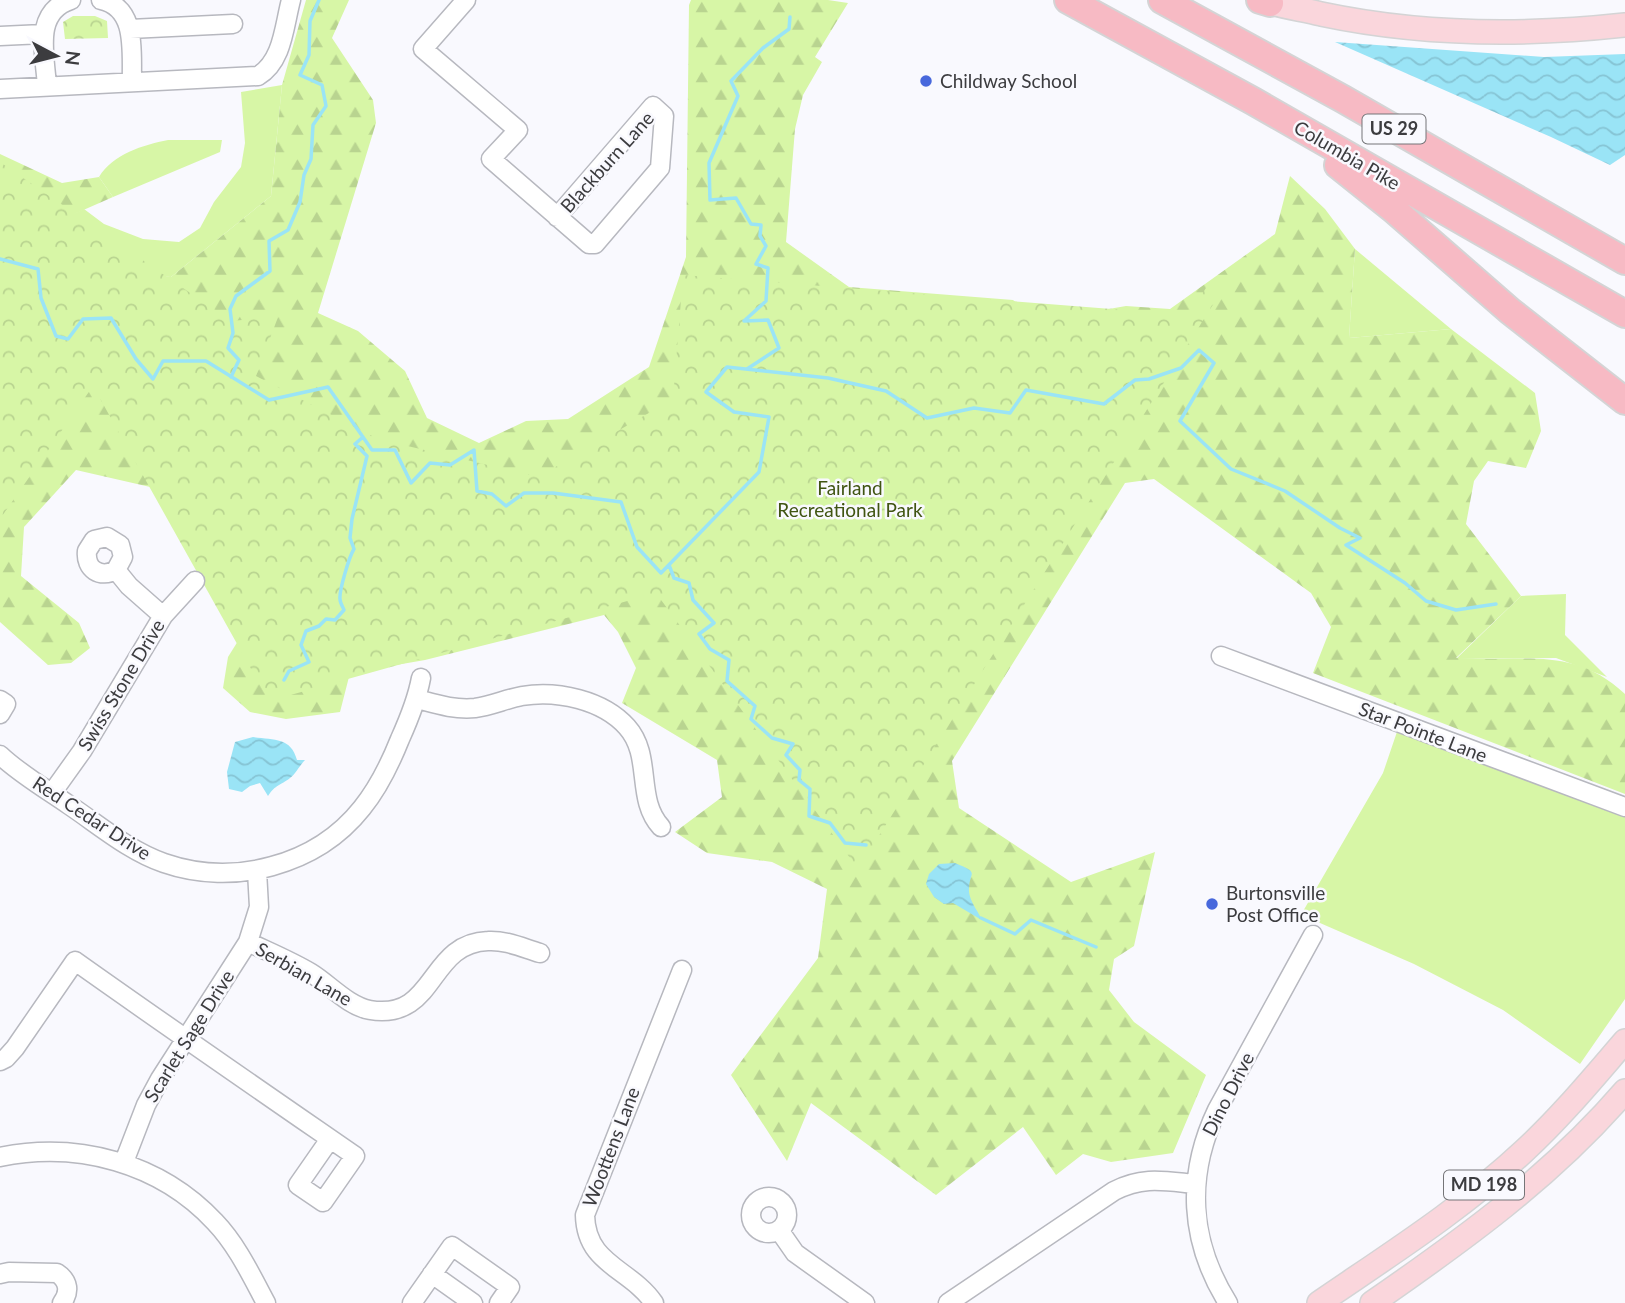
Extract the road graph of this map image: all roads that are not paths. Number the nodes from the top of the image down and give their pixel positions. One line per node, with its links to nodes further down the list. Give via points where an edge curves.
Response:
1 (71, 0): 11 (street, via 50,13)
2 (101, 0): 10 (street, via 124,14)
3 (291, 0): 13 (street, via 277,55 258,76)
4 (466, 0): 17 (street, Blackburn Lane, via 423,49 518,130 491,159)
5 (1068, 0): 16 (highway, Columbia Pike / US 29)
6 (1162, 0): 18 (highway, US 29)
7 (1264, 1): 9 (main road, via 1342,18 1469,32)
8 (233, 24): 10 (street)
9 (1625, 24)
10 (130, 29): 13 (street)
11 (43, 34): 12 (street); 14 (street)
12 (0, 36)
13 (132, 82): 14 (street)
14 (47, 86): 15 (street)
15 (0, 89)
16 (1253, 101): 19 (highway, Columbia Pike / US 29); 20 (highway, via 1355,178 1510,311)
17 (557, 217): 17 (street, Blackburn Lane, via 653,106 664,116 660,168 595,244)
18 (1625, 261)
19 (1625, 314)
20 (1625, 401)
21 (116, 570): 23 (street)
22 (195, 581): 23 (street, Swiss Stone Drive)
23 (163, 616): 30 (street, Swiss Stone Drive)
24 (1221, 656): 31 (street, Star Pointe Lane)
25 (421, 678): 26 (street, Red Cedar Drive)
26 (417, 699): 32 (street, via 468,708 553,695 602,709 636,738 649,810); 33 (street, Red Cedar Drive, via 385,774 360,810 313,850)
27 (0, 700): 28 (street, via 6,704)
28 (0, 714)
29 (0, 755): 30 (street, Red Cedar Drive)
30 (52, 793): 33 (street, Red Cedar Drive, via 162,863 208,873)
31 (1625, 807)
32 (661, 827)
33 (257, 870): 35 (street, Scarlet Sage Drive, via 259,908)
34 (1313, 935): 45 (street, Dino Drive, via 1211,1121)
35 (248, 942): 36 (street, Serbian Lane, via 369,1010 399,1008 421,996 450,956 475,942 501,942); 38 (street, Scarlet Sage Drive)
36 (540, 953)
37 (682, 970): 54 (street, Woottens Lane, via 585,1215 593,1249)
38 (184, 1038): 40 (street, via 75,961 15,1048); 42 (street); 44 (street, Scarlet Sage Drive, via 146,1105)
39 (1625, 1041): 58 (main road, MD 198, via 1525,1150 1467,1200)
40 (0, 1061)
41 (1625, 1091): 59 (main road, MD 198, via 1544,1173 1488,1221)
42 (330, 1139)
43 (0, 1157): 44 (street, via 70,1152)
44 (124, 1163): 50 (street, via 175,1188 215,1222)
45 (1195, 1184): 56 (street, via 1128,1183); 57 (street, Dino Drive, via 1200,1242)
46 (779, 1230): 55 (street, via 795,1253)
47 (0, 1274): 49 (street, via 57,1273 68,1288)
48 (432, 1274): 51 (street); 52 (street); 53 (street, via 452,1246 510,1287)
49 (62, 1303)
50 (266, 1303)
51 (412, 1303)
52 (473, 1303)
53 (499, 1303)
54 (654, 1303)
55 (865, 1303)
56 (948, 1303)
57 (1228, 1303)
58 (1319, 1303)
59 (1372, 1303)

